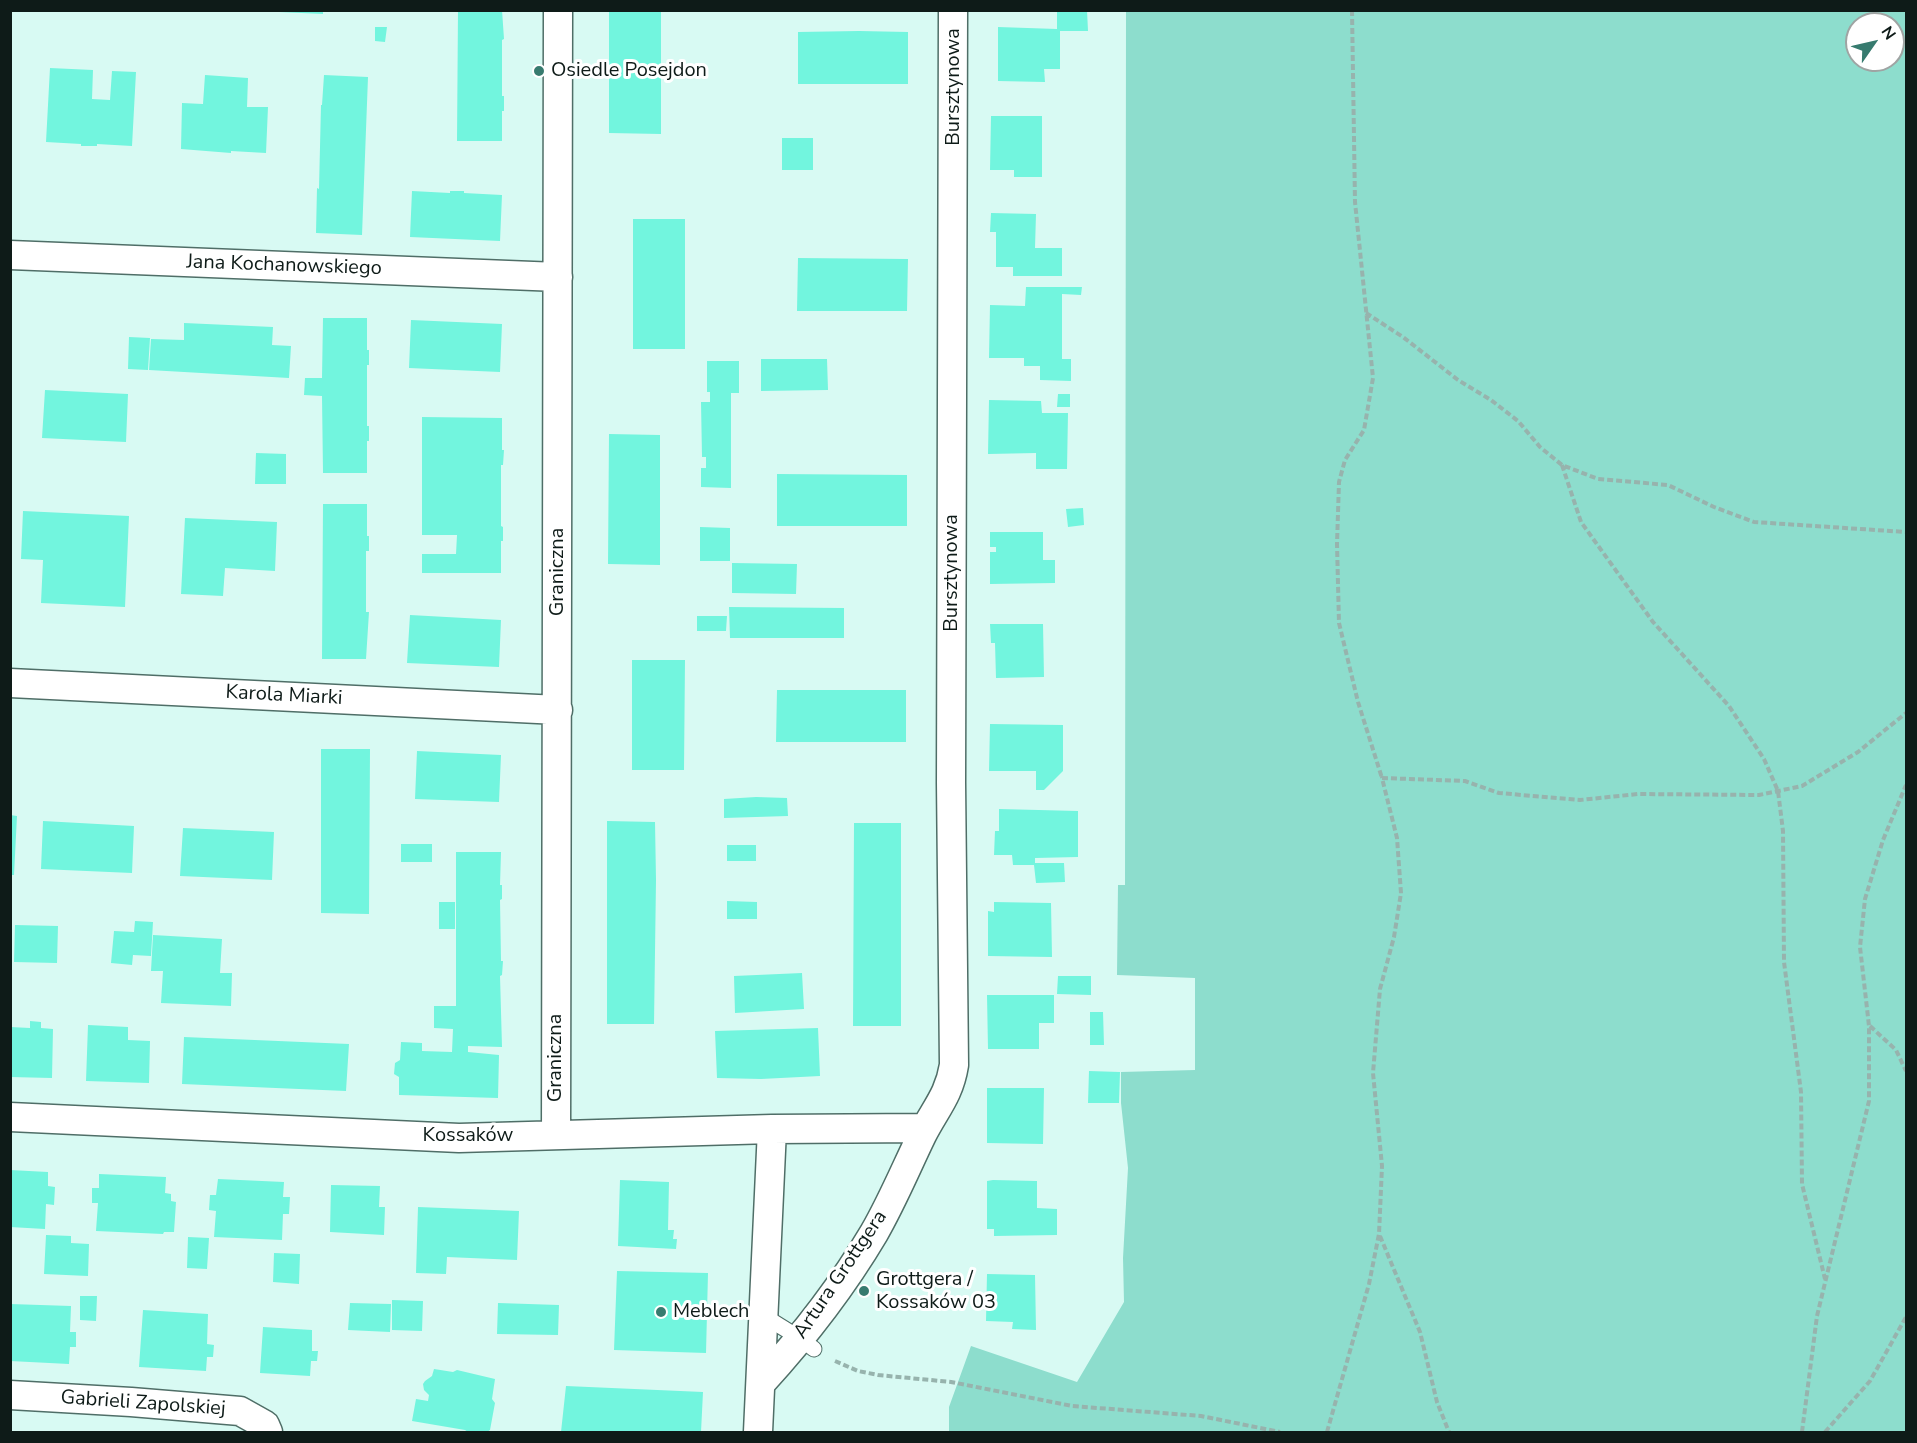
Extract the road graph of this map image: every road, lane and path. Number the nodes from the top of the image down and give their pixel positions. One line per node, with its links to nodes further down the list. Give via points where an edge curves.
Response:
1 (558, 10): 5 (street, Graniczna)
2 (953, 10): 18 (street, Bursztynowa, via 954,1065 951,1085)
3 (1352, 10): 6 (path, via 1355,202)
4 (10, 255): 5 (street, Jana Kochanowskiego)
5 (558, 277): 10 (street, Graniczna)
6 (1366, 313): 7 (path, via 1491,400); 12 (path, via 1373,378 1364,430 1345,460 1339,482 1339,623)
7 (1562, 465): 8 (path, via 1598,479 1668,485 1754,522); 14 (path, via 1581,522 1653,622 1729,706 1764,759)
8 (1906, 532)
9 (10, 683): 10 (street, Karola Miarki)
10 (558, 710): 20 (street, Graniczna)
11 (1906, 713): 14 (path, via 1858,752 1802,786)
12 (1382, 778): 14 (path, via 1465,781 1499,793 1581,800 1638,794 1759,795); 21 (path, via 1397,838 1401,893 1380,989 1373,1073 1382,1166)
13 (1906, 784): 15 (path, via 1882,840 1865,899 1860,947)
14 (1778, 791): 22 (path, via 1783,831 1784,962 1801,1092 1802,1184)
15 (1869, 1026): 16 (path, via 1896,1050); 22 (path, via 1869,1101)
16 (1906, 1071)
17 (10, 1117): 20 (street, Kossaków, via 459,1138)
18 (926, 1128): 19 (street, Kossaków); 25 (street, Artura Grottgera, via 874,1233)
19 (772, 1129): 20 (street, Kossaków); 23 (street, Artura Grottgera)
20 (556, 1134)
21 (1379, 1234): 31 (path, via 1370,1284); 32 (path, via 1420,1332 1437,1402)
22 (1825, 1279): 33 (path)
23 (764, 1316): 25 (lane); 26 (street, Artura Grottgera)
24 (1906, 1317): 34 (path, via 1870,1381)
25 (808, 1344): 26 (street, Artura Grottgera); 30 (path, via 841,1364 878,1375 951,1382 1072,1406 1201,1416)
26 (761, 1383): 29 (street, Artura Grottgera)
27 (10, 1395): 28 (street, Gabrieli Zapolskiej, via 240,1412 265,1425)
28 (268, 1432)
29 (758, 1432)
30 (1280, 1432)
31 (1327, 1432)
32 (1449, 1432)
33 (1802, 1432)
34 (1825, 1432)

